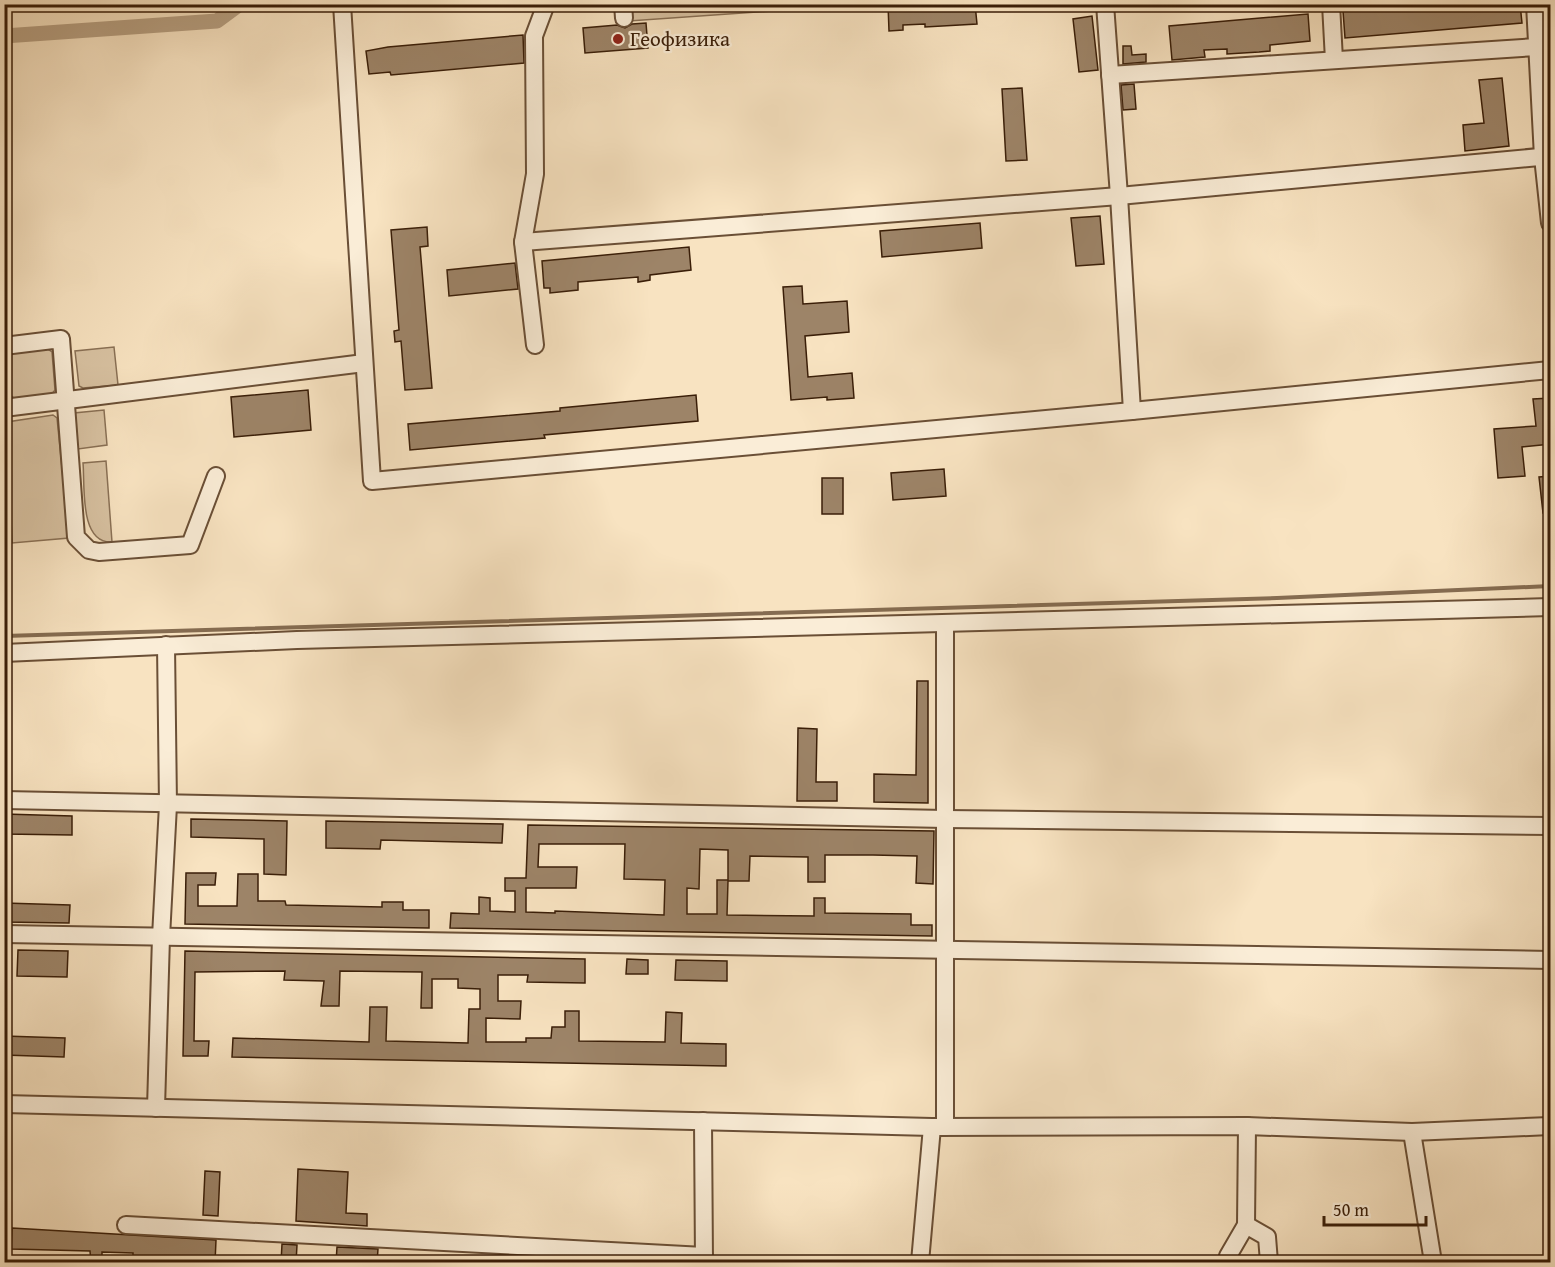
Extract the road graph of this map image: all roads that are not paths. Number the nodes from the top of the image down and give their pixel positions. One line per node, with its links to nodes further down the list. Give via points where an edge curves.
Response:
1 (342, 4): 15 (street)
2 (546, 4): 12 (street, via 534,36 535,174)
3 (1104, 4): 8 (street)
4 (1331, 4): 7 (street)
5 (1535, 4): 6 (street)
6 (1537, 47): 7 (street); 9 (street)
7 (1334, 60): 8 (street)
8 (1110, 75): 10 (street)
9 (1547, 156): 10 (street); 11 (street)
10 (1119, 196): 12 (street); 19 (street)
11 (1551, 223)
12 (523, 242): 13 (street)
13 (535, 345)
14 (4, 346): 17 (street, via 61,339)
15 (364, 363): 17 (street); 19 (street, via 372,482)
16 (1551, 370): 19 (street)
17 (66, 400): 18 (street); 20 (street, via 76,537 89,550 190,545)
18 (4, 408)
19 (1132, 411)
20 (216, 476)
21 (1551, 607): 22 (street)
22 (945, 623): 23 (street); 27 (street)
23 (166, 645): 24 (street); 26 (street)
24 (4, 653)
25 (4, 800): 26 (street)
26 (168, 805): 27 (street); 30 (street)
27 (945, 819): 28 (street); 31 (street)
28 (1551, 826)
29 (4, 934): 30 (street)
30 (161, 936): 31 (street); 34 (street)
31 (945, 950): 32 (street); 38 (street)
32 (1551, 960)
33 (4, 1104): 34 (street)
34 (156, 1108): 35 (street)
35 (703, 1121): 38 (street); 42 (street)
36 (1247, 1126): 38 (street); 39 (street); 41 (street)
37 (1551, 1126): 39 (street)
38 (939, 1127): 43 (street)
39 (1412, 1132): 46 (street)
40 (126, 1225): 42 (street)
41 (1246, 1225): 44 (street); 45 (street, via 1267,1237)
42 (704, 1259)
43 (920, 1263)
44 (1227, 1263)
45 (1269, 1263)
46 (1433, 1263)

